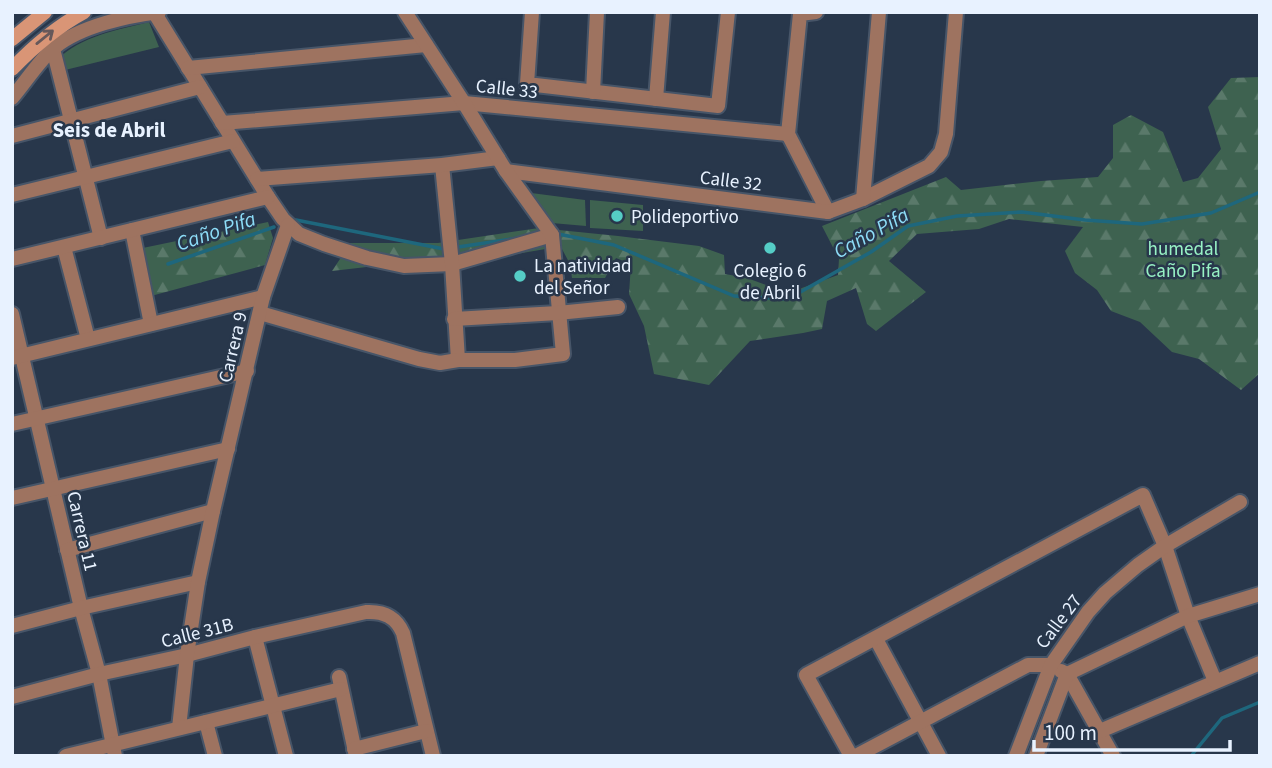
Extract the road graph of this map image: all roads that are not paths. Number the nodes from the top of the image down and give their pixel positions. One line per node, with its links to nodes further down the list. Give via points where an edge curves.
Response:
1 (45, 12): 13 (main road)
2 (84, 12): 17 (main road, one-way to 2, via 57,27)
3 (156, 12): 15 (street, via 96,27); 16 (street)
4 (405, 12): 14 (street)
5 (532, 12): 19 (street, via 527,84)
6 (597, 12): 19 (street)
7 (663, 12): 21 (street)
8 (728, 12): 21 (street, via 718,106)
9 (816, 12): 12 (street)
10 (879, 12): 34 (street)
11 (956, 12): 34 (street, Calle 32, via 945,140 938,157)
12 (800, 14): 25 (street)
13 (12, 39)
14 (426, 45): 16 (street); 22 (street)
15 (53, 48): 20 (street); 23 (street)
16 (188, 68): 18 (street)
17 (12, 69)
18 (200, 87): 23 (street); 24 (street)
19 (593, 92): 21 (street)
20 (12, 98)
21 (656, 99)
22 (464, 103): 24 (street, Calle 33); 25 (street, Calle 33); 28 (street)
23 (72, 121): 26 (street); 30 (street)
24 (222, 123): 27 (street)
25 (788, 135): 35 (street)
26 (12, 136)
27 (233, 141): 30 (street); 31 (street)
28 (502, 164): 29 (street, Calle 32); 35 (street, Calle 32); 38 (street)
29 (442, 165): 31 (street, Calle 32); 42 (street)
30 (86, 178): 32 (street); 39 (street)
31 (257, 180): 33 (street)
32 (12, 195)
33 (268, 197): 36 (street); 37 (street)
34 (863, 199): 35 (street, Calle 32)
35 (828, 212)
36 (288, 225): 42 (street, via 324,244 367,258 404,265); 43 (street, Carrera 9)
37 (132, 230): 39 (street); 49 (street)
38 (552, 235): 42 (street); 46 (street)
39 (101, 238): 40 (street)
40 (64, 247): 41 (street); 50 (street)
41 (12, 259)
42 (452, 264): 48 (street)
43 (263, 297): 45 (street, Carrera 9); 49 (street)
44 (618, 307): 46 (street)
45 (260, 313): 52 (street, via 419,359); 53 (street, Carrera 9)
46 (558, 313): 48 (street); 52 (street, via 563,354)
47 (12, 314): 51 (street, Carrera 11)
48 (454, 319): 52 (street)
49 (151, 324): 50 (street)
50 (88, 339): 51 (street)
51 (17, 357): 54 (street, Carrera 11)
52 (458, 360)
53 (247, 371): 54 (street); 56 (street, Carrera 9)
54 (37, 418): 55 (street); 57 (street, Carrera 11)
55 (12, 424)
56 (228, 449): 57 (street); 60 (street, Carrera 9)
57 (53, 489): 58 (street); 62 (street, Carrera 11)
58 (12, 498)
59 (1240, 502): 61 (street, Calle 27)
60 (213, 511): 62 (street); 63 (street, Carrera 9)
61 (1165, 546): 66 (street); 69 (street, via 1143,495); 72 (street, Calle 27, via 1104,593)
62 (68, 550): 65 (street, Carrera 11)
63 (198, 582): 65 (street); 70 (street, Carrera 9)
64 (1260, 593): 66 (street)
65 (81, 608): 67 (street); 73 (street, Carrera 11)
66 (1188, 616): 74 (street); 75 (street)
67 (12, 626)
68 (255, 637): 70 (street, Calle 31B); 77 (street); 81 (street, Calle 31B, via 366,612 391,617 403,634)
69 (876, 639): 78 (street); 89 (street, via 806,675)
70 (187, 655): 73 (street, Calle 31B); 80 (street, Carrera 9)
71 (1260, 663): 75 (street)
72 (1051, 664): 74 (street); 78 (street, Calle 27, via 1028,666); 91 (street)
73 (99, 674): 76 (street, Calle 31B); 83 (street, Carrera 11)
74 (1067, 674): 82 (street); 92 (street)
75 (1215, 681): 82 (street)
76 (12, 698)
77 (273, 706): 79 (street); 84 (street, via 340,683); 87 (street)
78 (921, 721): 89 (street, Calle 27); 90 (street)
79 (206, 722): 80 (street); 86 (street)
80 (179, 728): 83 (street)
81 (426, 731): 84 (street); 88 (street)
82 (1100, 731): 93 (street)
83 (114, 750): 85 (street)
84 (355, 752)
85 (66, 756)
86 (215, 756)
87 (286, 756)
88 (433, 756)
89 (854, 756)
90 (939, 756)
91 (1016, 756)
92 (1036, 756)
93 (1113, 756)

